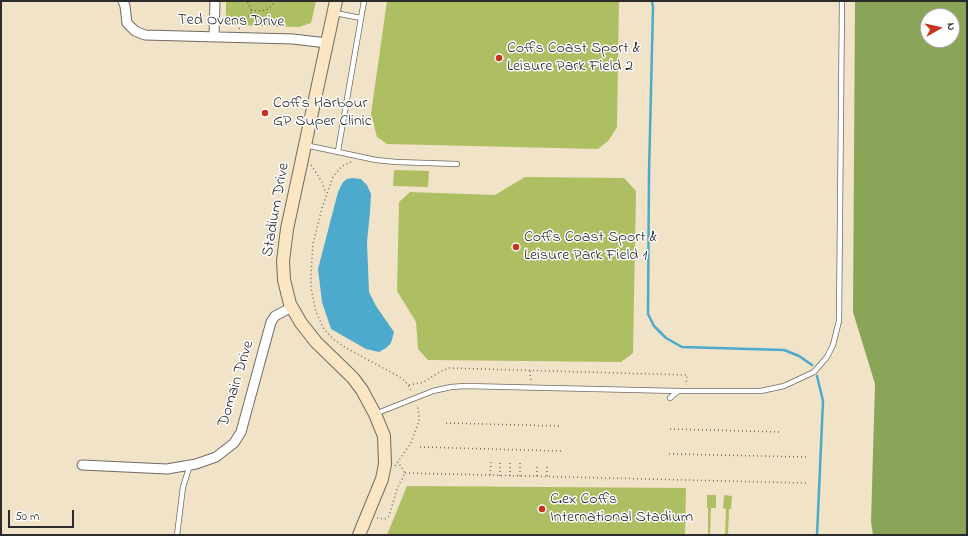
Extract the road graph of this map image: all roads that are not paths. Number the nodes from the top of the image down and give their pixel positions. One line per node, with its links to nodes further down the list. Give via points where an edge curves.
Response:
1 (123, 1): 7 (street, Ted Ovens Drive, via 127,24 135,32 145,35)
2 (215, 1): 7 (street)
3 (364, 1): 6 (lane)
4 (842, 1): 13 (lane, via 839,321 833,345 814,372 779,388 761,391)
5 (334, 7): 6 (lane); 8 (main road, Stadium Drive)
6 (361, 18): 10 (lane)
7 (214, 36): 8 (street, Ted Ovens Drive)
8 (327, 43): 9 (main road, Stadium Drive)
9 (305, 145): 10 (lane); 12 (main road, Stadium Drive, via 287,229 283,261 284,280)
10 (338, 151): 11 (lane, via 376,160)
11 (457, 164)
12 (292, 307): 15 (main road, Stadium Drive, via 316,342 353,378); 17 (street, Domain Drive, via 275,316 271,322 241,432 234,442 216,457)
13 (678, 391): 14 (lane); 15 (lane, via 451,387 433,391)
14 (670, 398)
15 (375, 414): 19 (main road, Stadium Drive, via 384,436 384,464 382,479)
16 (82, 465): 17 (street, Domain Drive, via 167,469)
17 (190, 465): 18 (lane, via 183,487)
18 (177, 535)
19 (359, 535)

